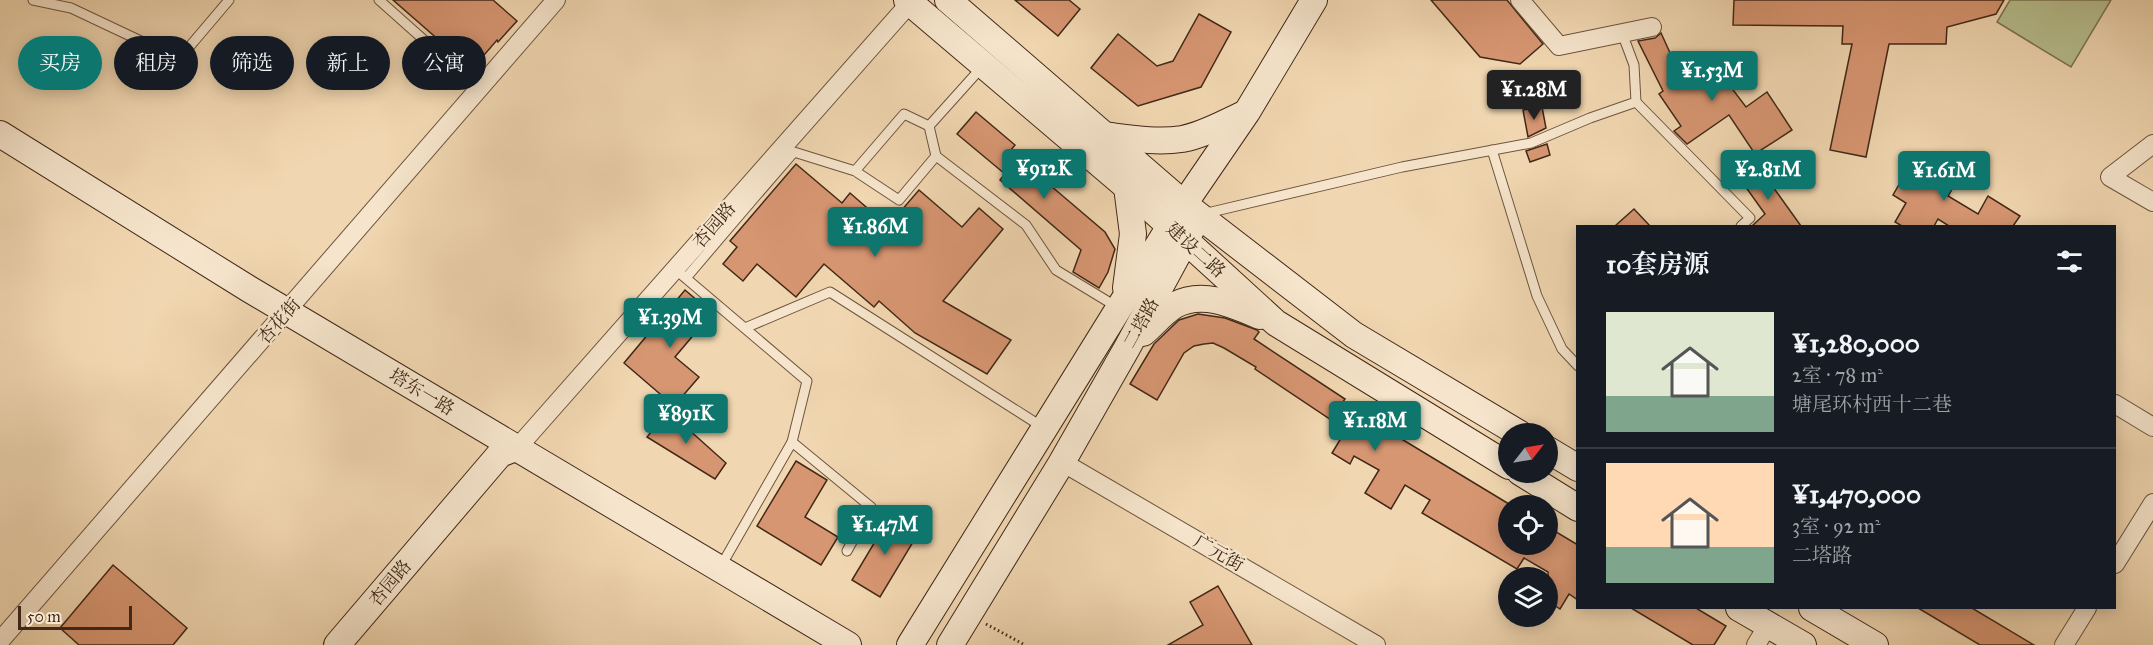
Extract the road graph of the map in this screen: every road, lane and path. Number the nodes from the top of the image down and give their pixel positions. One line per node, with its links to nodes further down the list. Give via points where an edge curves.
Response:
1 (33, 0): 2 (lane, via 71,8 179,59)
2 (230, 0)
3 (379, 0): 12 (lane)
4 (556, 0): 14 (street, 杏花街)
5 (948, 0): 20 (main road, 建设二路)
6 (1314, 0): 17 (main road)
7 (1328, 0): 29 (main road)
8 (1520, 0): 11 (street, via 1559,46)
9 (909, 1): 13 (main road, 建设二路); 27 (street, 杏园路)
10 (1652, 27): 11 (street)
11 (1622, 33): 16 (lane, via 1634,65)
12 (419, 36)
13 (983, 65): 18 (lane); 26 (main road, 建设二路)
14 (486, 81)
15 (478, 90): 34 (street, 杏花街)
16 (1636, 102): 22 (lane, via 1531,143); 30 (lane, via 1750,218)
17 (1247, 112): 20 (main road, via 1182,139); 29 (main road)
18 (929, 126): 24 (lane); 25 (lane, via 904,114)
19 (0, 134): 34 (main road, 塔东一路)
20 (1102, 135): 29 (main road, 建设二路)
21 (2153, 144): 28 (street, via 2110,177)
22 (1492, 150): 29 (lane); 40 (lane, via 1537,296 1562,349)
23 (0, 152): 34 (main road, 塔东一路)
24 (936, 156): 25 (lane, via 899,200); 33 (lane, via 1026,225 1056,270)
25 (855, 171): 27 (lane, via 794,152)
26 (1127, 187): 31 (main road, 建设二路); 33 (main road, via 1133,234)
27 (745, 200): 32 (street, 杏园路)
28 (2153, 202)
29 (1191, 210): 31 (main road); 37 (main road, 建设二路)
30 (1742, 225)
31 (1178, 235): 33 (main road, 二塔路); 35 (main road, 建设二路); 38 (main road, 二塔路)
32 (681, 274): 36 (lane); 46 (street, 杏园路)
33 (1121, 304): 44 (main road, 二塔路)
34 (282, 317): 46 (main road, 塔东一路, via 466,419); 62 (street, 杏花街)
35 (1276, 323): 38 (main road, via 1232,304 1194,299 1174,306); 39 (main road, 建设二路)
36 (745, 328): 44 (lane, via 830,292); 45 (lane, via 807,381)
37 (1354, 335): 39 (main road, via 1343,339); 42 (main road, 建设二路)
38 (1127, 348): 49 (main road, 二塔路)
39 (1334, 358): 48 (main road, 建设二路)
40 (1576, 364)
41 (2116, 405): 43 (street)
42 (1502, 423)
43 (2153, 427)
44 (1045, 428): 67 (main road, 二塔路)
45 (792, 442): 54 (lane, via 871,507); 56 (lane)
46 (509, 453): 56 (main road, 塔东一路); 63 (main road, 杏园路); 64 (main road, 杏园路); 65 (main road, 塔东一路)
47 (1558, 456): 50 (main road)
48 (1498, 459)
49 (1062, 462): 60 (main road, 二塔路); 70 (street, 广元街)
50 (1576, 467)
51 (1538, 483): 53 (main road)
52 (2153, 503): 55 (street)
53 (1576, 507)
54 (847, 551)
55 (2116, 562)
56 (720, 568): 66 (main road, 塔东一路)
57 (1740, 609): 61 (main road)
58 (1814, 609): 72 (main road)
59 (2086, 609): 73 (street)
60 (969, 614): 68 (main road, 二塔路); 69 (path)
61 (1762, 635): 71 (main road)
62 (0, 641)
63 (337, 645)
64 (351, 645)
65 (818, 645)
66 (848, 645)
67 (910, 645)
68 (950, 645)
69 (1025, 645)
70 (1376, 645)
71 (1803, 645)
72 (1875, 645)
73 (2064, 645)

